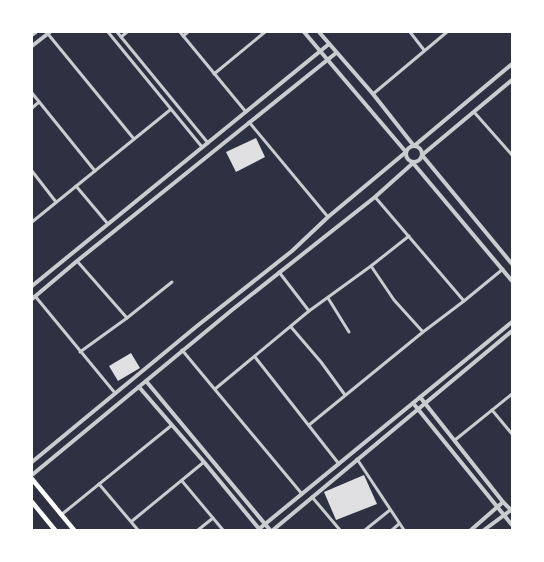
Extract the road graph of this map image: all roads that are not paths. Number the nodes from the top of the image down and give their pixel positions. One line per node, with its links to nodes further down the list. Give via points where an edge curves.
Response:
1 (36, 32): 13 (street)
2 (108, 32): 29 (street)
3 (117, 32): 15 (street)
4 (127, 32): 15 (street)
5 (180, 32): 14 (street)
6 (188, 32): 14 (street)
7 (265, 32): 23 (street)
8 (304, 32): 19 (street)
9 (319, 32): 16 (street)
10 (410, 32): 18 (street)
11 (447, 32): 18 (street)
12 (49, 33): 17 (street); 33 (street)
13 (32, 35)
14 (183, 36): 23 (street)
15 (121, 37): 34 (street)
16 (329, 44): 19 (street); 20 (street)
17 (32, 46)
18 (424, 50): 26 (street)
19 (320, 52): 21 (street); 30 (street)
20 (336, 53): 21 (street); 26 (street)
21 (327, 60): 32 (street); 37 (street)
22 (512, 64): 35 (street)
23 (214, 74): 30 (street)
24 (512, 80): 31 (street)
25 (32, 93): 27 (street)
26 (373, 94): 35 (street)
27 (39, 102): 28 (street); 42 (street)
28 (32, 108)
29 (170, 110): 33 (street); 36 (street)
30 (246, 112): 34 (street)
31 (474, 112): 38 (street); 39 (street)
32 (249, 122): 46 (street); 50 (street)
33 (134, 139): 42 (street)
34 (208, 143): 36 (street)
35 (414, 146): 37 (street); 38 (street, via 419,148)
36 (202, 147): 48 (street)
37 (406, 152): 40 (street, via 406,158); 46 (street)
38 (422, 155): 40 (street, via 418,162); 51 (street)
39 (512, 155)
40 (413, 163): 44 (street); 53 (street)
41 (32, 171): 45 (street)
42 (94, 171): 43 (street)
43 (76, 186): 45 (street); 48 (street)
44 (374, 197): 49 (street); 54 (street)
45 (56, 202): 47 (street)
46 (328, 217): 62 (street, via 292,251)
47 (32, 222)
48 (108, 224): 57 (street)
49 (409, 236): 52 (street); 60 (street)
50 (77, 261): 58 (street); 63 (street)
51 (512, 264)
52 (371, 266): 59 (street); 69 (street, via 394,300)
53 (503, 269): 55 (street); 60 (street)
54 (279, 272): 61 (street); 64 (street)
55 (512, 281)
56 (172, 282): 63 (street)
57 (32, 286)
58 (34, 297): 71 (street)
59 (328, 298): 61 (street); 68 (street)
60 (464, 301): 69 (street)
61 (309, 311): 66 (street)
62 (213, 314): 64 (street); 76 (street)
63 (127, 318): 71 (street)
64 (219, 321): 70 (street)
65 (512, 322): 79 (street)
66 (291, 327): 72 (street); 78 (street)
67 (512, 331): 81 (street)
68 (349, 332)
69 (423, 332): 78 (street)
70 (182, 350): 73 (street); 75 (street)
71 (80, 352): 76 (street)
72 (255, 357): 75 (street); 85 (street)
73 (146, 381): 74 (street); 107 (street)
74 (139, 387): 84 (street); 92 (street)
75 (215, 389): 96 (street)
76 (115, 393): 89 (street)
77 (512, 394): 83 (street)
78 (345, 395): 85 (street)
79 (420, 397): 80 (street); 81 (street)
80 (413, 403): 82 (street); 91 (street)
81 (425, 403): 82 (street); 87 (street)
82 (418, 409): 88 (street); 100 (street)
83 (492, 410): 86 (street); 87 (street)
84 (172, 425): 90 (street); 95 (street)
85 (309, 425): 91 (street)
86 (512, 434)
87 (455, 440): 99 (street)
88 (357, 459): 97 (street); 101 (street)
89 (32, 462)
90 (204, 462): 94 (street); 115 (street)
91 (339, 464): 96 (street)
92 (32, 475)
93 (32, 479): 104 (main road)
94 (182, 480): 105 (street); 106 (street)
95 (99, 484): 104 (street); 106 (street)
96 (302, 494): 107 (street)
97 (312, 497): 116 (street); 117 (street)
98 (32, 502): 110 (main road)
99 (503, 502): 100 (street); 102 (street)
100 (497, 508): 103 (street); 121 (street)
101 (390, 510): 108 (street); 118 (street)
102 (512, 510): 103 (street)
103 (503, 514): 109 (street); 122 (street)
104 (61, 515): 111 (main road)
105 (212, 518): 113 (street); 114 (street)
106 (132, 521): 112 (street)
107 (265, 524): 115 (street); 116 (street)
108 (399, 524): 119 (street); 120 (street)
109 (512, 525)
110 (55, 530)
111 (74, 530)
112 (138, 530)
113 (198, 530)
114 (223, 530)
115 (259, 530)
116 (272, 530)
117 (340, 530)
118 (365, 530)
119 (392, 530)
120 (404, 530)
121 (471, 530)
122 (484, 530)

